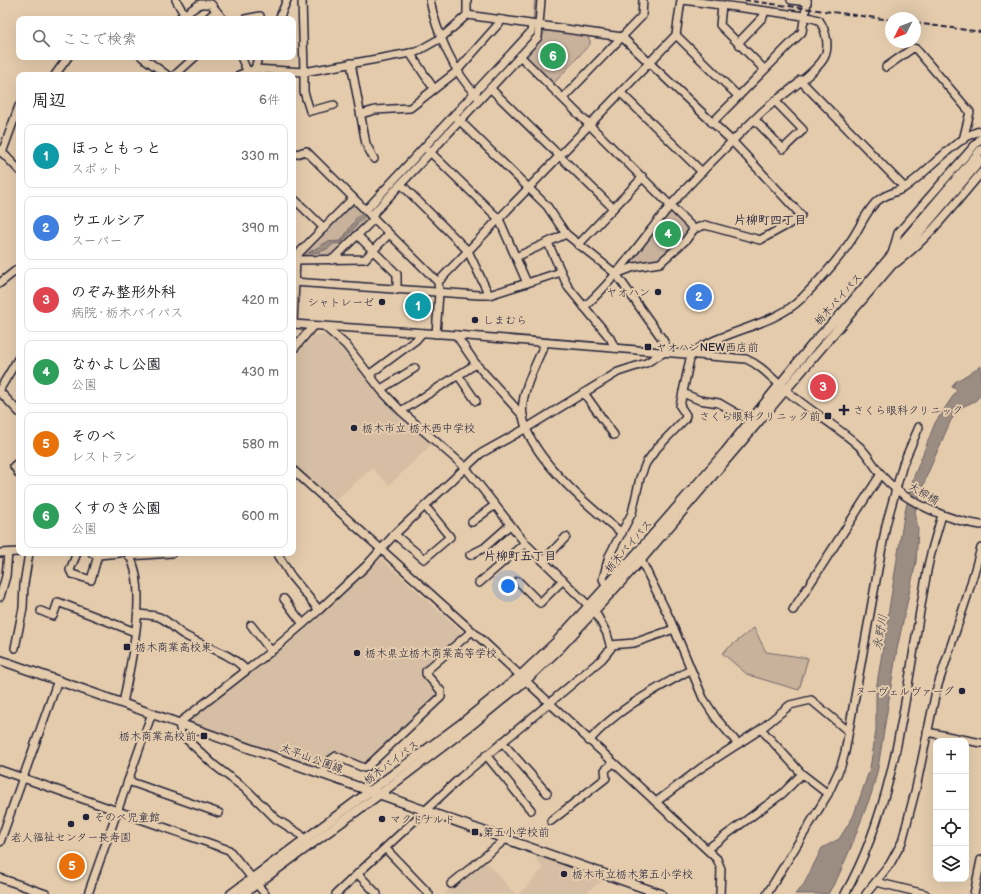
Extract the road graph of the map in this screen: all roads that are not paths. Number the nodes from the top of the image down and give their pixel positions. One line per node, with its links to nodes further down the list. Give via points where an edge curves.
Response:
1 (176, 0): 16 (street)
2 (287, 0): 20 (street)
3 (302, 0): 46 (street)
4 (430, 0): 25 (street)
5 (467, 0): 15 (street)
6 (541, 0): 23 (street)
7 (643, 0): 26 (street, via 642,16)
8 (682, 0): 12 (street); 24 (street)
9 (791, 0): 10 (street)
10 (807, 1): 21 (street)
11 (212, 2): 13 (street); 17 (street, via 200,4)
12 (722, 5): 14 (street); 27 (street, via 720,25)
13 (216, 11): 18 (street); 19 (street)
14 (765, 11): 21 (street); 27 (street, via 763,17)
15 (467, 15): 22 (street); 25 (street)
16 (180, 16)
17 (182, 16)
18 (210, 16)
19 (220, 16)
20 (280, 16)
21 (804, 16): 40 (street, via 802,32); 47 (street, via 819,20 827,44 821,61)
22 (502, 20): 23 (street); 39 (street)
23 (535, 25): 26 (street); 29 (street, via 538,37); 50 (street)
24 (676, 35): 36 (street); 52 (street)
25 (441, 38): 28 (street); 39 (street)
26 (622, 38): 36 (street); 53 (street)
27 (738, 44): 40 (street)
28 (410, 53): 35 (street); 48 (street)
29 (520, 56): 49 (street); 53 (street)
30 (66, 60): 41 (street)
31 (146, 60): 42 (street)
32 (192, 60): 43 (street)
33 (243, 60): 44 (street)
34 (257, 60): 38 (street)
35 (352, 63): 46 (street); 58 (street)
36 (649, 64): 51 (street); 62 (street)
37 (886, 67): 66 (street, via 913,48 916,49 970,112)
38 (255, 69): 45 (street); 46 (street)
39 (459, 69): 48 (street); 50 (street)
40 (764, 70): 52 (street)
41 (57, 72)
42 (163, 72)
43 (178, 72)
44 (248, 72)
45 (250, 72)
46 (304, 72): 56 (street, via 304,92 310,111)
47 (800, 80): 55 (street); 82 (street)
48 (434, 89): 58 (street, via 408,109 375,110)
49 (491, 89): 54 (street); 73 (street)
50 (474, 93): 54 (street); 59 (street)
51 (621, 93): 63 (street); 78 (street)
52 (738, 96): 62 (street)
53 (563, 98): 63 (street)
54 (480, 99): 61 (street)
55 (775, 101): 60 (street); 60 (street, via 803,130 783,149)
56 (334, 105)
57 (16, 114): 70 (street)
58 (361, 114): 74 (street, via 366,144)
59 (454, 116): 61 (street); 68 (street)
60 (755, 120): 67 (street)
61 (460, 122): 71 (street); 81 (street)
62 (712, 123): 67 (street)
63 (590, 124): 73 (street); 79 (street)
64 (981, 131): 66 (street, via 974,132)
65 (981, 138): 99 (street, via 898,233)
66 (962, 140): 82 (street)
67 (733, 142): 78 (street); 91 (street, via 801,215 760,240 705,225)
68 (425, 146): 71 (street); 87 (street)
69 (981, 150): 77 (main road, 栃木バイパス)
70 (1, 151): 76 (street)
71 (430, 153): 80 (street); 89 (street)
72 (296, 154): 83 (street, via 306,151)
73 (560, 156): 81 (street); 86 (street)
74 (374, 160)
75 (981, 160): 77 (main road, 栃木バイパス)
76 (16, 167)
77 (975, 168): 99 (main road, 栃木バイパス); 131 (main road, 栃木バイパス)
78 (702, 172): 85 (street)
79 (643, 177): 85 (street); 86 (street)
80 (401, 184): 88 (street); 98 (street)
81 (529, 188): 89 (street); 93 (street, via 550,209)
82 (904, 188): 125 (street, via 876,202 867,212 842,254 801,299 787,310)
83 (353, 198): 87 (street); 90 (street)
84 (296, 201): 90 (street)
85 (671, 205): 91 (street); 106 (street)
86 (613, 208): 96 (street)
87 (366, 210): 88 (street)
88 (373, 217): 92 (street); 94 (street)
89 (499, 219): 98 (street); 101 (street)
90 (324, 228): 100 (street)
91 (694, 229): 106 (street, via 686,240 660,263 634,267)
92 (389, 234): 97 (street); 108 (street)
93 (566, 234): 95 (street); 96 (street)
94 (357, 235): 97 (street); 103 (street)
95 (548, 243): 101 (street); 105 (street)
96 (578, 245): 106 (street)
97 (373, 251): 103 (street, via 365,259); 111 (street, via 397,274)
98 (468, 251): 108 (street); 113 (street)
99 (891, 255): 131 (main road, 栃木バイパス, via 815,341)
100 (296, 257)
101 (516, 257): 110 (street)
102 (296, 258): 103 (street)
103 (332, 260)
104 (16, 270): 109 (street)
105 (561, 272): 110 (street); 114 (street, via 568,287)
106 (616, 274): 114 (street); 124 (street, via 663,340)
107 (296, 282): 111 (street)
108 (438, 282): 112 (street)
109 (0, 283)
110 (528, 283): 113 (street)
111 (397, 290): 112 (street)
112 (439, 292): 113 (street); 119 (street)
113 (489, 295)
114 (584, 307): 123 (street, via 610,338)
115 (296, 324): 116 (street, 大柳橋)
116 (313, 326): 117 (street, 大柳橋); 122 (street)
117 (325, 327): 118 (street, 大柳橋); 129 (street, via 346,345)
118 (422, 333): 119 (street, 大柳橋); 129 (street)
119 (436, 334): 120 (street, 大柳橋)
120 (456, 335): 121 (street, 大柳橋); 127 (street)
121 (545, 343): 123 (street, 大柳橋); 140 (street, via 525,393)
122 (296, 346)
123 (614, 348): 124 (street, 大柳橋)
124 (665, 352): 125 (street, 大柳橋); 135 (street, via 646,363 618,372)
125 (690, 354): 131 (street, 大柳橋, via 746,359 758,366); 136 (street)
126 (16, 362): 132 (street)
127 (476, 364): 130 (street); 140 (street)
128 (415, 368): 133 (street)
129 (370, 374): 133 (street)
130 (458, 375): 137 (street); 139 (street)
131 (782, 388): 141 (main road, 栃木バイパス); 147 (street, 大柳橋, via 858,445); 169 (main road, 栃木バイパス)
132 (0, 389)
133 (381, 390): 139 (street)
134 (0, 392): 138 (street)
135 (584, 393): 143 (street); 144 (street)
136 (682, 393): 141 (street, via 699,400 719,403); 155 (street, via 680,406 686,415 685,419 646,463 632,512)
137 (476, 401)
138 (16, 409)
139 (401, 411): 145 (street)
140 (523, 416): 143 (street)
141 (750, 421): 175 (main road, 栃木バイパス)
142 (919, 427): 148 (street, via 903,464)
143 (525, 430): 145 (street, via 489,449); 155 (street, via 540,453 588,507)
144 (614, 435)
145 (465, 467): 149 (street); 150 (street)
146 (296, 473): 160 (street)
147 (881, 474): 148 (street, 大柳橋); 180 (street)
148 (897, 490): 151 (street, 大柳橋); 201 (street, via 879,556)
149 (496, 505): 152 (street); 154 (street)
150 (425, 506): 156 (street); 156 (street, via 450,537 424,559)
151 (940, 514): 153 (street, 大柳橋); 246 (street, via 883,806 867,851)
152 (472, 522)
153 (981, 525)
154 (510, 526): 158 (street); 163 (street, via 484,548)
155 (622, 533): 175 (street, via 609,556 603,579)
156 (394, 534): 160 (street)
157 (566, 538): 170 (street)
158 (525, 543): 170 (street); 174 (street)
159 (981, 548): 202 (street, via 936,691)
160 (381, 551): 179 (street); 186 (street)
161 (16, 552): 162 (street)
162 (4, 553): 171 (street)
163 (470, 555)
164 (29, 556): 189 (street, via 24,584 24,608)
165 (76, 556): 166 (street, via 70,570 72,574 91,580)
166 (95, 556)
167 (130, 556): 182 (street, via 137,584)
168 (279, 556): 179 (street, via 291,576)
169 (641, 560): 178 (main road, 栃木バイパス); 185 (street)
170 (543, 561): 172 (street)
171 (3, 576): 176 (street)
172 (563, 580): 173 (street, via 540,603); 178 (street)
173 (518, 581)
174 (479, 583)
175 (607, 587): 178 (main road, 栃木バイパス)
176 (0, 597)
177 (284, 599): 183 (street)
178 (592, 609): 188 (street, via 608,634); 194 (main road, 栃木バイパス)
179 (319, 610): 183 (street)
180 (793, 610)
181 (41, 611): 187 (street, via 53,616 58,602)
182 (138, 614): 187 (street); 192 (street, via 158,616 192,640 238,661)
183 (304, 624): 190 (street)
184 (251, 625): 190 (street)
185 (674, 629): 188 (street, via 634,643); 193 (street)
186 (472, 631): 194 (street); 210 (street, via 426,671 441,691 441,697 367,767 336,756)
187 (135, 632): 197 (street)
188 (610, 645): 196 (street, via 611,648 602,659)
189 (15, 648)
190 (271, 651): 192 (street)
191 (0, 660): 195 (main road, 太平山公園線)
192 (246, 670): 199 (street)
193 (690, 670): 203 (street, via 623,709); 205 (street, via 711,712)
194 (522, 679): 196 (street); 214 (main road, 栃木バイパス); 216 (main road, 栃木バイパス)
195 (58, 680): 197 (main road, 太平山公園線); 212 (street)
196 (549, 703): 203 (street); 204 (street)
197 (123, 704): 198 (main road, 太平山公園線)
198 (152, 713): 199 (main road, 太平山公園線); 213 (street)
199 (179, 723): 210 (main road, 太平山公園線); 226 (street, via 181,734 208,760 248,791 276,819 300,834)
200 (761, 729): 201 (street, via 790,705 811,700); 205 (street); 211 (street)
201 (848, 731): 217 (street, via 841,766)
202 (927, 732): 206 (street); 233 (street, via 902,842)
203 (590, 740): 208 (street)
204 (502, 742): 207 (street); 215 (street)
205 (738, 744): 218 (street)
206 (981, 744)
207 (486, 755): 219 (street); 220 (street)
208 (614, 763): 218 (street); 223 (street, via 605,770 606,778)
209 (0, 770): 212 (street)
210 (323, 774): 214 (main road, 太平山公園線)
211 (802, 774): 217 (street); 228 (street, via 782,794)
212 (23, 778): 221 (street); 225 (street)
213 (128, 781): 221 (street); 222 (street)
214 (370, 791): 216 (main road, 太平山公園線); 226 (main road, 栃木バイパス)
215 (547, 793)
216 (380, 794): 219 (main road, 太平山公園線); 226 (main road, 栃木バイパス)
217 (828, 794): 245 (street)
218 (656, 802): 228 (street)
219 (425, 810): 224 (main road, 太平山公園線); 227 (street)
220 (531, 810)
221 (117, 812): 232 (street, via 229,850); 237 (street)
222 (219, 813)
223 (551, 821)
224 (506, 839): 234 (street); 243 (main road, 太平山公園線)
225 (0, 842)
226 (307, 842): 232 (main road, 栃木バイパス)
227 (386, 849): 230 (street); 242 (street)
228 (707, 849): 244 (street, via 720,863)
229 (981, 860): 249 (street)
230 (358, 874): 235 (street); 241 (street)
231 (0, 878): 236 (street)
232 (255, 881): 238 (main road, 栃木バイパス); 239 (main road, 栃木バイパス); 240 (street)
233 (876, 882): 247 (street); 248 (street)
234 (451, 884)
235 (342, 892)
236 (46, 894)
237 (88, 894)
238 (232, 894)
239 (243, 894)
240 (265, 894)
241 (377, 894)
242 (429, 894)
243 (661, 894)
244 (720, 894)
245 (767, 894)
246 (845, 894)
247 (866, 894)
248 (925, 894)
249 (974, 894)

